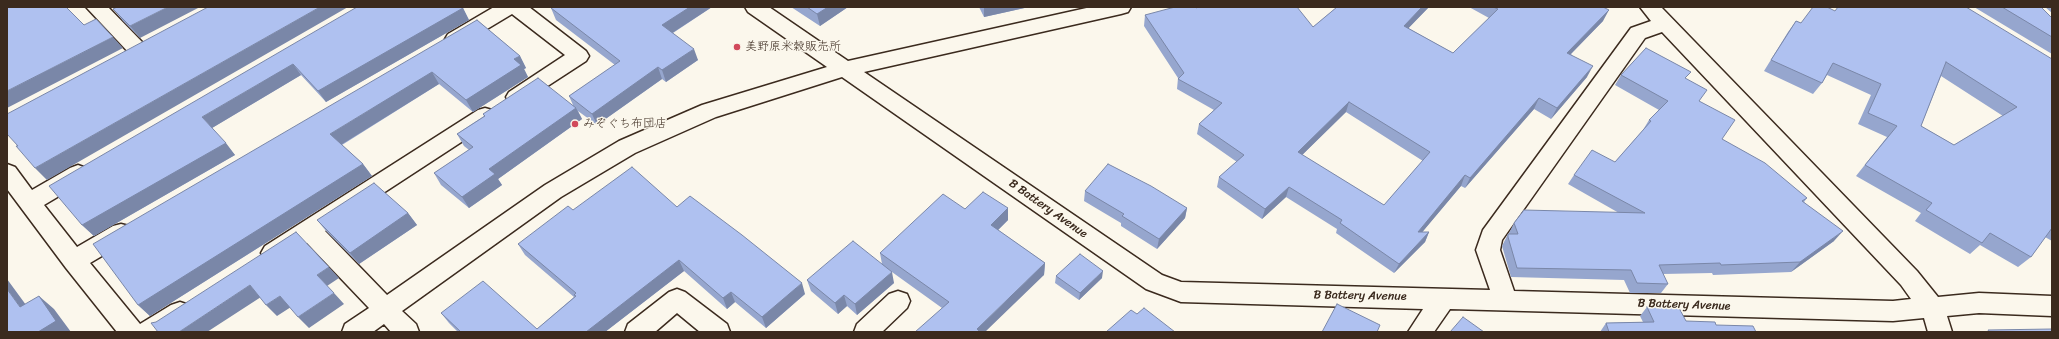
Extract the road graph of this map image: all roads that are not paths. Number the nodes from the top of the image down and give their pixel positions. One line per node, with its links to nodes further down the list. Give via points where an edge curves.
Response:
1 (96, 7): 9 (street, via 145,47)
2 (509, 7): 8 (street)
3 (516, 7): 15 (street, via 579,56)
4 (755, 7): 10 (street, B Battery Avenue)
5 (1121, 7): 10 (street)
6 (1650, 7): 7 (street)
7 (1665, 23): 20 (street, via 1638,33 1491,237 1488,250); 23 (street, via 1895,263)
8 (440, 47)
9 (117, 61)
10 (845, 69): 18 (street, B Battery Avenue, via 1154,282 1181,292); 24 (street, via 709,111 627,147 553,191)
11 (92, 166): 13 (street)
12 (7, 172): 13 (street)
13 (30, 202): 16 (street)
14 (136, 224): 16 (street)
15 (309, 230): 17 (street); 24 (street)
16 (74, 261): 25 (street)
17 (255, 264)
18 (1445, 298): 20 (street, B Battery Avenue); 32 (street)
19 (898, 300): 31 (street)
20 (1505, 300): 23 (street, B Battery Avenue, via 1893,311)
21 (195, 302): 26 (street)
22 (2052, 306): 23 (street, B Battery Avenue, via 1979,303)
23 (1932, 307): 33 (street)
24 (387, 309): 27 (street); 28 (street)
25 (132, 332)
26 (148, 332)
27 (354, 332)
28 (408, 332)
29 (637, 332): 30 (street, via 677,299)
30 (718, 332)
31 (866, 332)
32 (1420, 332)
33 (1940, 332)

